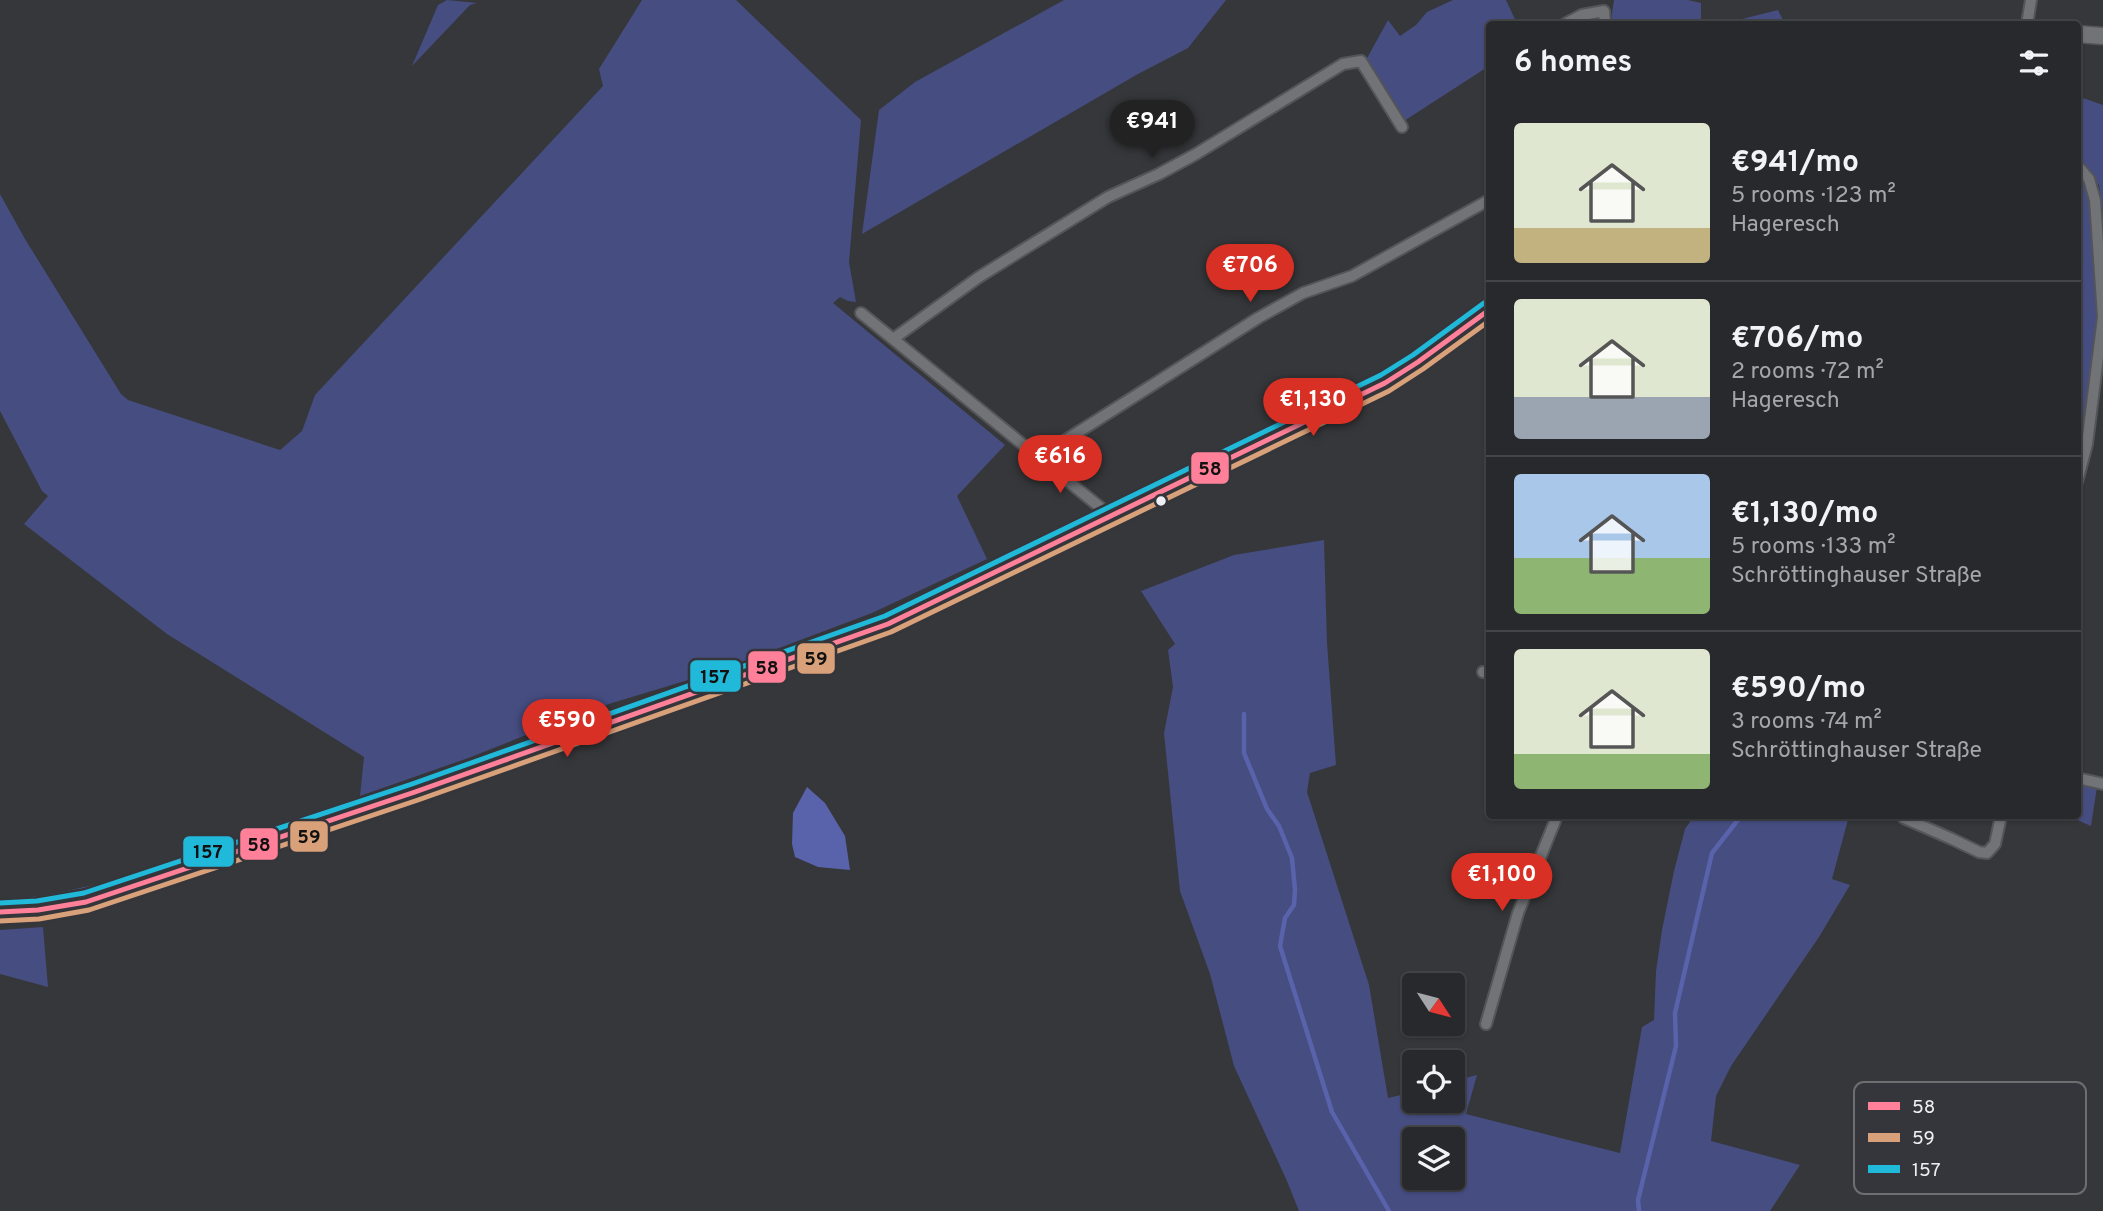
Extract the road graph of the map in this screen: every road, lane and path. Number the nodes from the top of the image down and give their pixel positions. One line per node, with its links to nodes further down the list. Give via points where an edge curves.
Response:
1 (2031, 0): 4 (street)
2 (1571, 21): 3 (street, via 1604,11)
3 (1605, 21)
4 (2028, 21)
5 (2081, 34): 6 (main road)
6 (2103, 36)
7 (1402, 127): 12 (street, via 1361,61 1343,64 1186,160 1108,197 979,277)
8 (2081, 170): 14 (street, via 2095,200 2103,317)
9 (1486, 202): 13 (street, via 1352,275 1303,293 1258,318)
10 (1486, 312): 15 (main road, via 1385,383)
11 (861, 313): 12 (street)
12 (893, 339): 13 (street)
13 (1039, 457): 15 (street)
14 (2081, 467)
15 (1108, 518): 21 (main road, via 888,624 715,687 86,902)
16 (2081, 779): 17 (street)
17 (2103, 783)
18 (1556, 819): 22 (street, via 1518,913)
19 (1905, 819): 20 (street, via 1987,853 1995,844)
20 (2000, 819)
21 (0, 912)
22 (1486, 1024)

